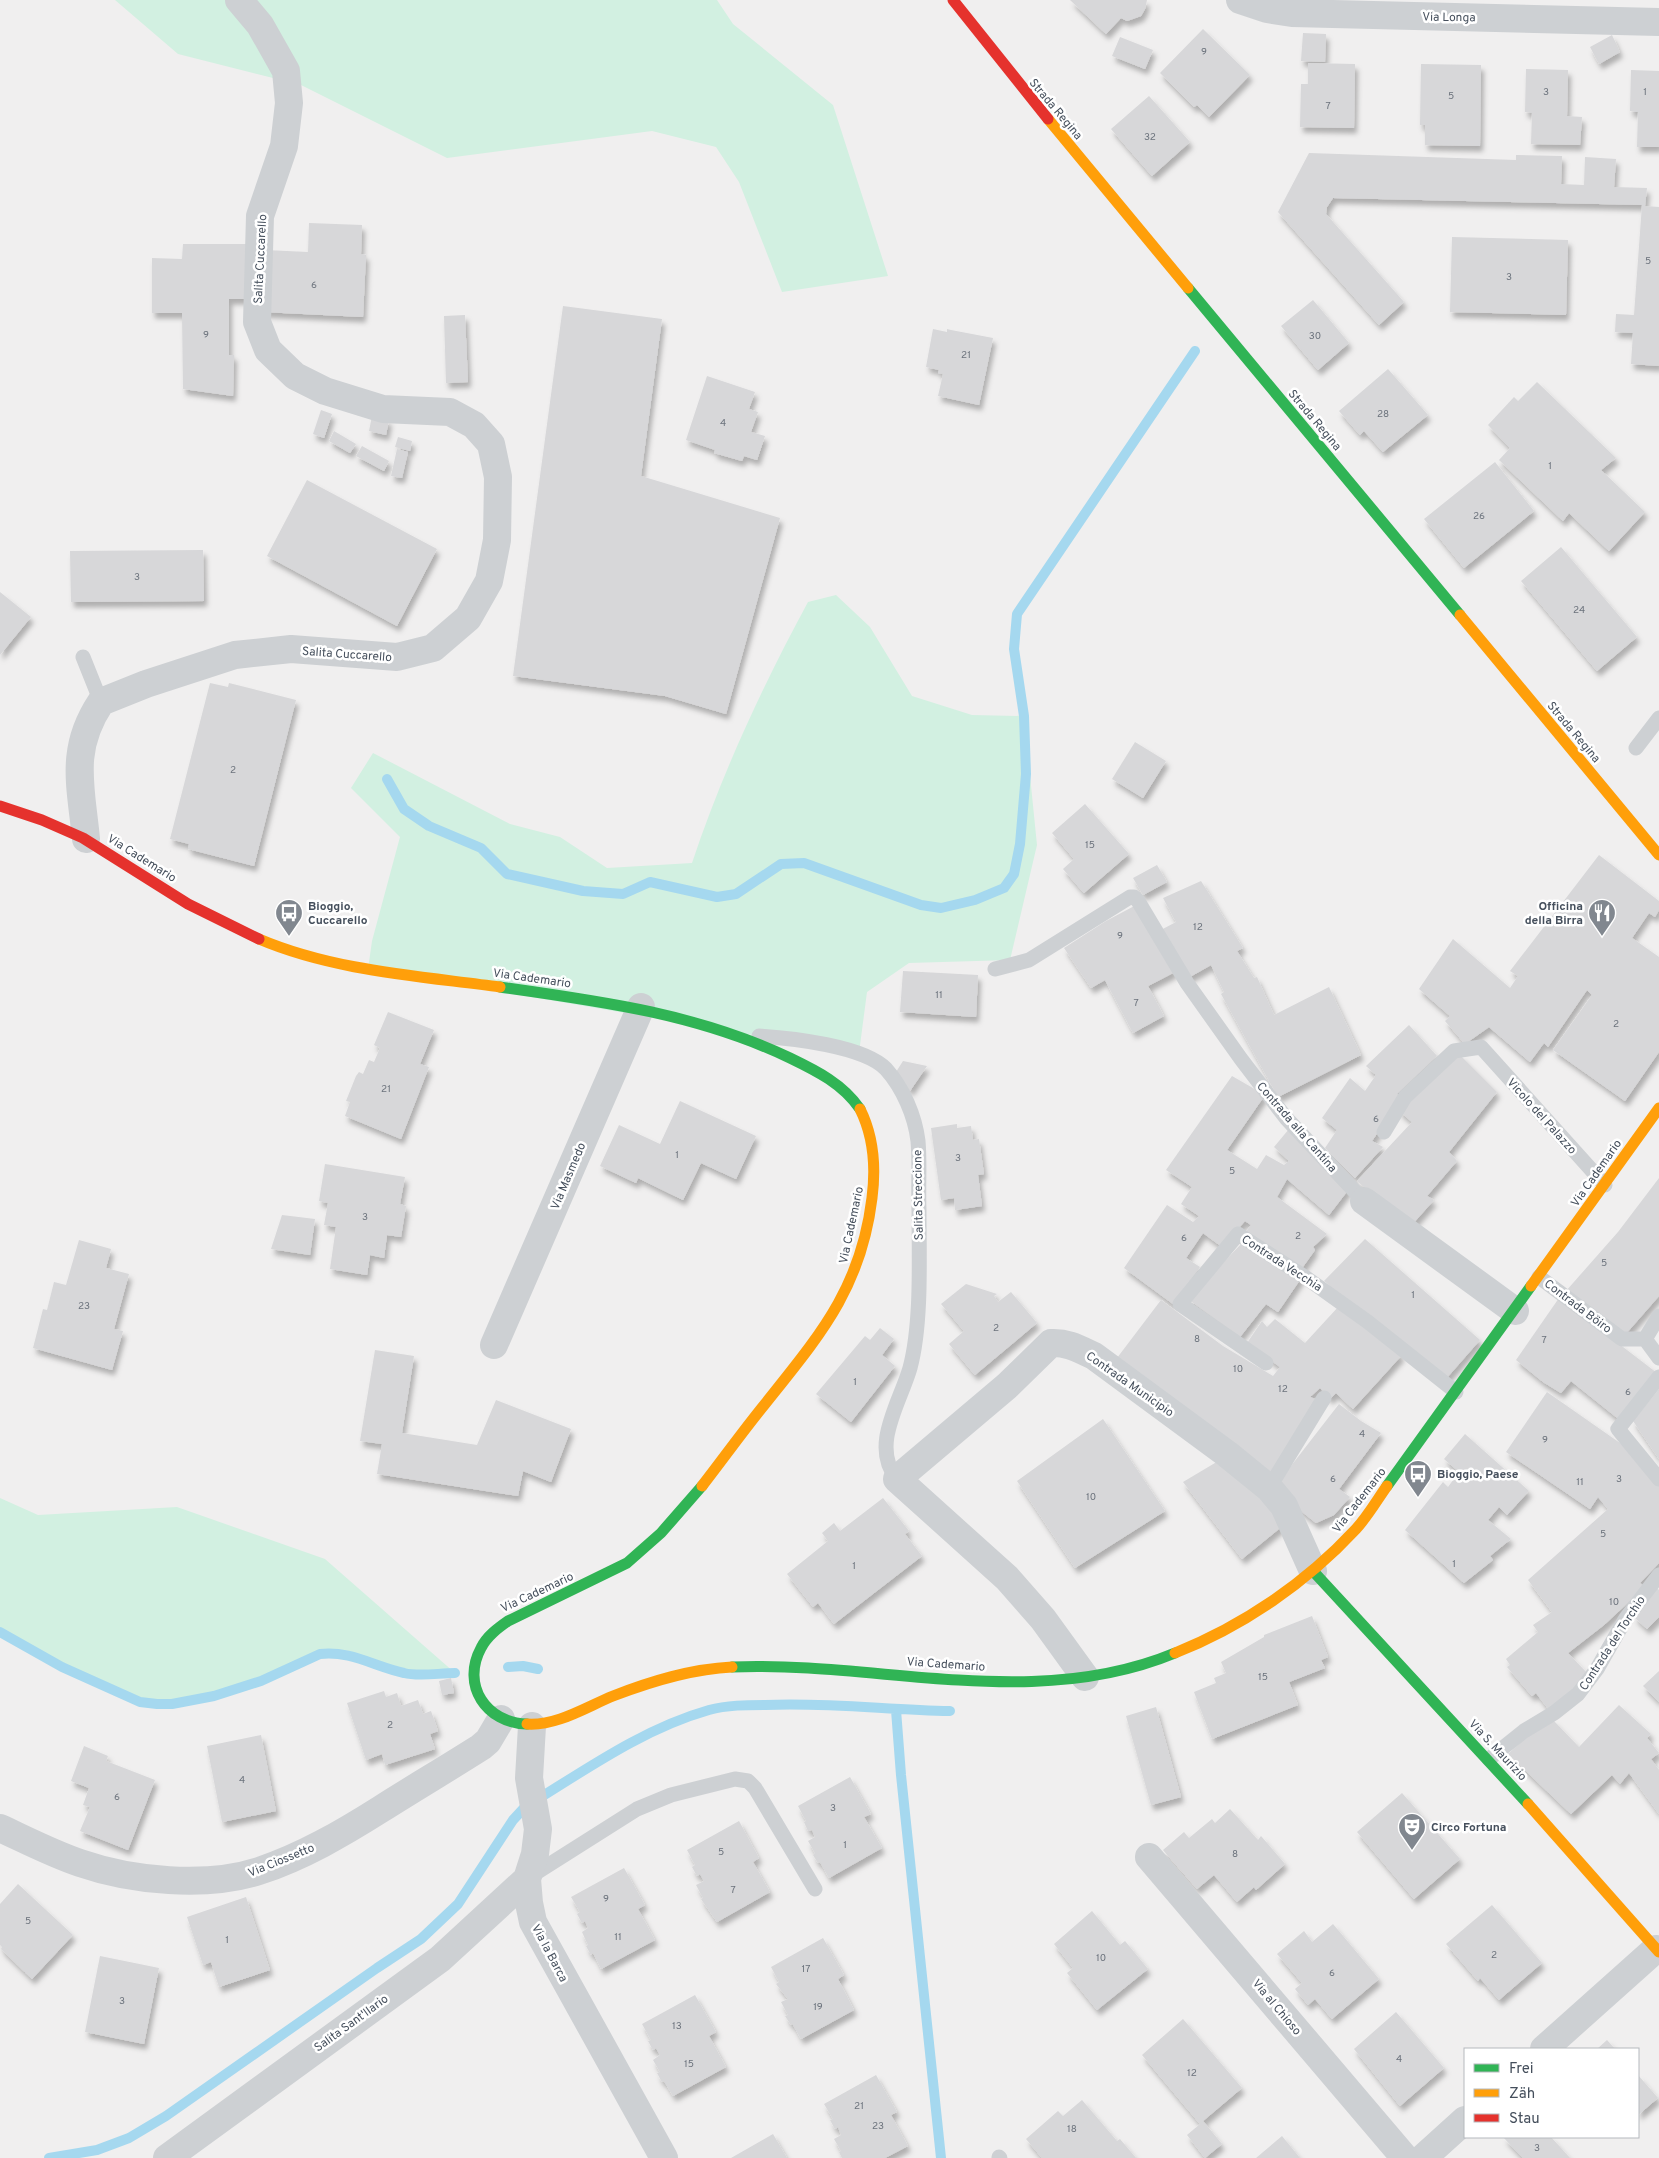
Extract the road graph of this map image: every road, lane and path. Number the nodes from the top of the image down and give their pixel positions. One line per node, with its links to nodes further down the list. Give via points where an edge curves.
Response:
1 (240, 0): 6 (street, Salita Cuccarello, via 260,25 286,71 289,103 284,146 260,216 257,322 268,350 295,376 325,391 383,409 450,412 474,425 491,444 498,477 497,540 489,581 468,618 433,648 397,658 291,649 235,655)
2 (953, 0): 11 (street, Strada Regina, via 1014,79)
3 (1240, 0): 4 (street, Via Longa, via 1292,13)
4 (1659, 22)
5 (83, 658): 6 (lane)
6 (101, 702): 10 (street, via 84,734 79,756)
7 (1659, 718): 8 (lane)
8 (1636, 748)
9 (0, 806): 10 (street, Via Cademario, via 37,817)
10 (86, 839): 13 (street, Via Cademario, via 188,904 283,948 368,969)
11 (1659, 855)
12 (995, 970): 18 (lane, Contrada alla Cantina, via 1028,960 1134,897 1187,984 1240,1059 1286,1118)
13 (641, 1007): 14 (street, Via Cademario, via 700,1021); 23 (street, Via Masmedo)
14 (735, 1034): 30 (lane, Salita Streccione, via 800,1038 858,1053 886,1068 908,1102 918,1140 919,1252 916,1337 910,1369 888,1429 886,1451 890,1471); 35 (street, Via Cademario, via 832,1080 850,1096 863,1114 871,1135 873,1184 870,1211 854,1274 819,1334 683,1508 651,1543 626,1563 596,1580 510,1618 492,1632 476,1659 474,1682 482,1702)
15 (1659, 1108): 17 (street, Via Cademario)
16 (1384, 1132): 17 (lane, Vicolo del Palazzo, via 1405,1097 1454,1051 1480,1047)
17 (1605, 1185): 19 (street, Via Cademario)
18 (1364, 1201): 20 (street, Contrada alla Cantina)
19 (1540, 1277): 20 (street, Via Cademario); 22 (lane, Contrada Böiro, via 1622,1339)
20 (1515, 1310): 27 (street, Via Cademario)
21 (1659, 1316): 22 (lane)
22 (1644, 1339): 24 (lane)
23 (494, 1345)
24 (1659, 1358)
25 (1266, 1363): 27 (lane, Contrada Vecchia, via 1180,1304 1238,1234 1368,1322)
26 (1659, 1377): 29 (lane, via 1618,1429)
27 (1456, 1392): 32 (street, Via Cademario, via 1357,1528)
28 (1324, 1398): 31 (lane)
29 (1659, 1479)
30 (897, 1480): 31 (street, Contrada Municipio, via 1007,1386 1051,1343 1060,1342 1094,1356); 34 (street, via 1007,1578 1043,1619)
31 (1269, 1488): 32 (street, Contrada Municipio, via 1284,1506)
32 (1313, 1571): 34 (street, Via Cademario, via 1206,1642 1136,1668); 37 (street, Via S. Maurizio)
33 (1659, 1575): 37 (lane, Contrada del Torchio, via 1626,1618 1597,1669 1578,1694)
34 (1085, 1677): 36 (street, Via Cademario, via 1017,1683 796,1667 740,1667 657,1681 548,1723)
35 (500, 1719): 36 (street, Via Cademario); 38 (street, Via Ciossetto, via 481,1747 350,1828 306,1852 260,1871 199,1881 165,1879 80,1863)
36 (532, 1726): 40 (street, Via la Barca, via 529,1778 538,1829)
37 (1489, 1760): 42 (street, Via S. Maurizio)
38 (0, 1828)
39 (1149, 1857): 47 (street, Via al Chioso)
40 (527, 1879): 41 (lane, via 637,1809 670,1795 735,1779 748,1781 755,1788); 45 (street, Salita Sant'Ilario, via 440,1959); 46 (street, Via la Barca, via 533,1922)
41 (815, 1889)
42 (1658, 1951): 43 (street)
43 (1545, 2048)
44 (1464, 2121): 48 (street)
45 (167, 2158)
46 (664, 2158)
47 (1405, 2158)
48 (1423, 2158)

